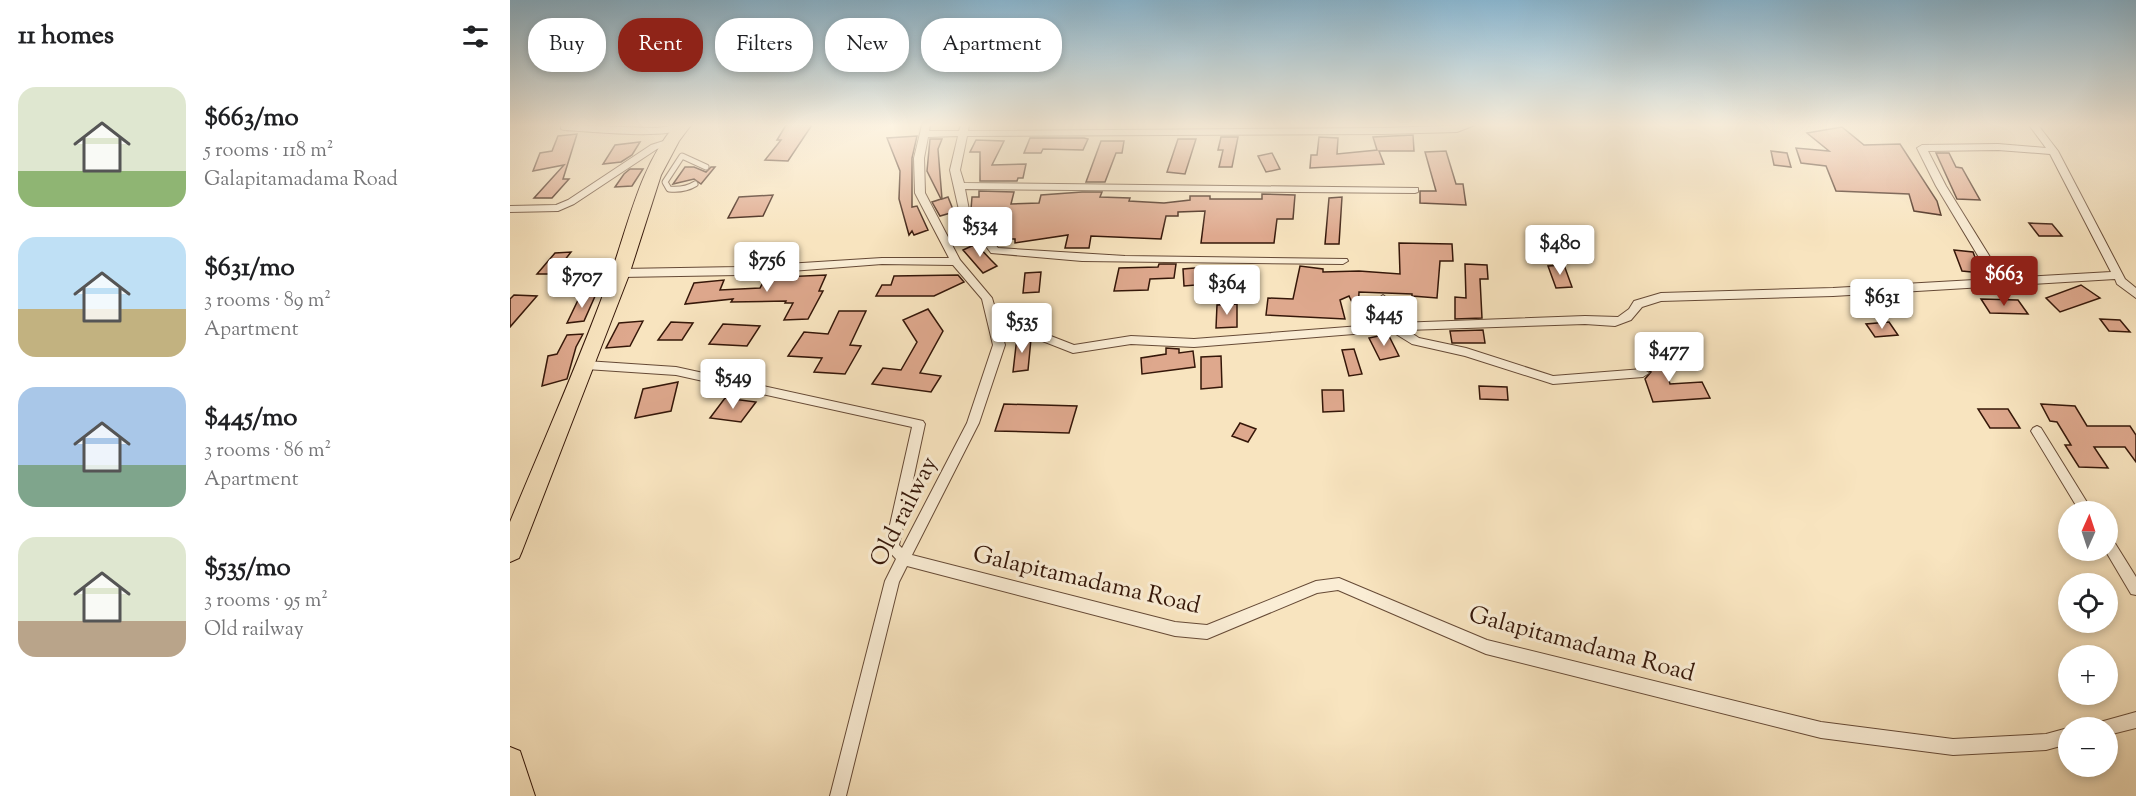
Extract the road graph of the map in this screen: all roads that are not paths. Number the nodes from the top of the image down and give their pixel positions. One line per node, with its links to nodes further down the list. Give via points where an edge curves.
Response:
1 (630, 162): 13 (street, via 558,208)
2 (663, 162): 16 (highway, via 651,183)
3 (670, 162): 10 (lane, via 666,187 688,189)
4 (701, 162): 9 (lane)
5 (919, 162): 15 (street, via 920,193)
6 (957, 162): 11 (street)
7 (1929, 162): 18 (street)
8 (2059, 162): 17 (street)
9 (706, 167)
10 (695, 184)
11 (960, 186): 12 (street); 14 (street, via 964,210 995,251 1107,260)
12 (1415, 190)
13 (510, 209)
14 (1343, 261)
15 (956, 262): 16 (street, via 882,261 739,271); 21 (street, Old railway, via 987,298)
16 (621, 273): 23 (highway)
17 (2118, 275): 18 (street); 19 (street)
18 (1999, 281): 22 (street, via 1833,292 1660,297 1638,304 1631,316 1614,323)
19 (2136, 294)
20 (1383, 300): 22 (street)
21 (992, 317): 22 (street, via 1072,349 1131,339 1194,343); 28 (street, Old railway, via 999,345 973,423)
22 (1393, 327): 24 (street, via 1416,341 1466,352 1553,380)
23 (586, 365): 27 (highway); 28 (street, via 676,372 919,424 892,547)
24 (1643, 373)
25 (2037, 431): 26 (street)
26 (2080, 501)
27 (510, 551)
28 (904, 559): 33 (street, Galapitamadama Road, via 1175,629 1208,632 1316,587 1339,584 1486,646 1821,730 1953,747); 36 (street, Old railway, via 892,581)
29 (2118, 559): 30 (street)
30 (2136, 589)
31 (2136, 720): 32 (street)
32 (2118, 725)
33 (2058, 739)
34 (510, 761): 35 (highway)
35 (521, 796)
36 (838, 796)

